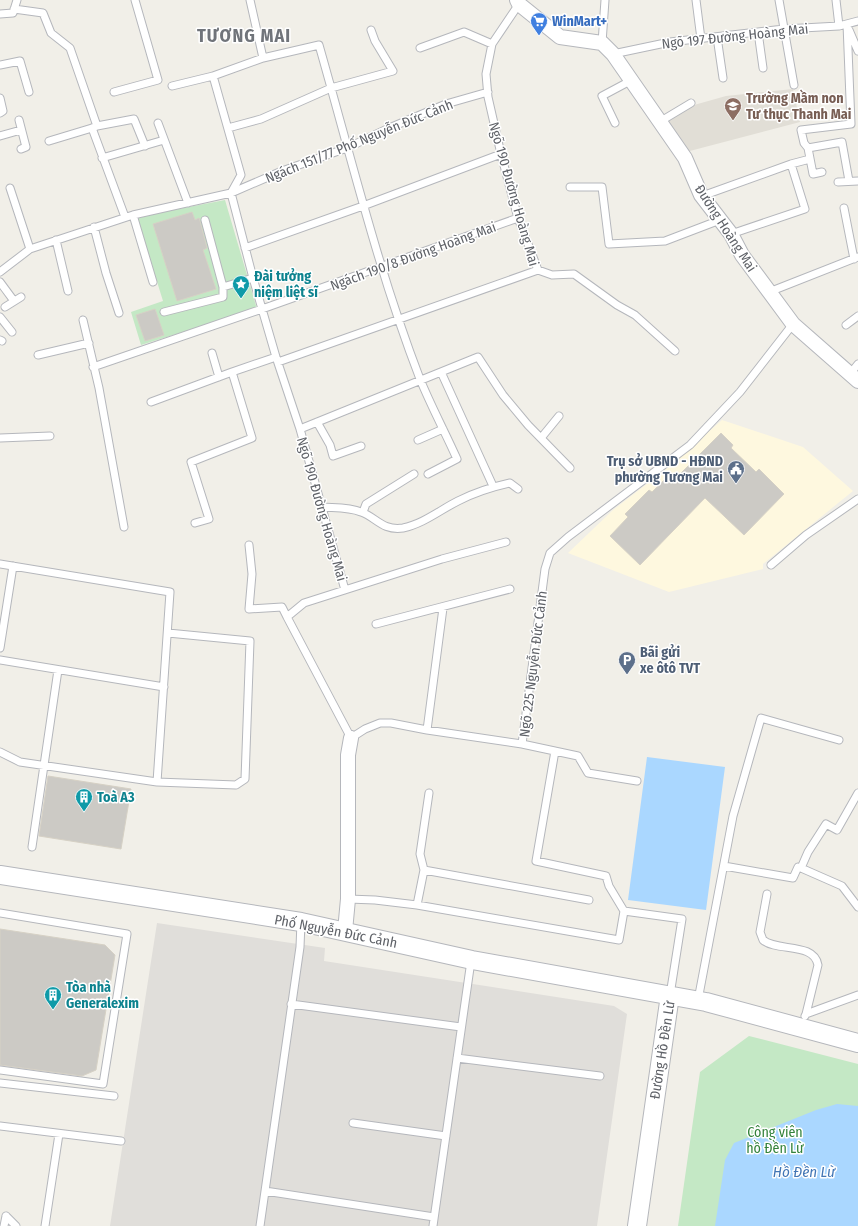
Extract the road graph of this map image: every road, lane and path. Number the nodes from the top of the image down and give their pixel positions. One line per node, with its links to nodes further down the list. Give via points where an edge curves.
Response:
1 (17, 0): 9 (lane)
2 (135, 0): 34 (lane, via 158,80)
3 (252, 0): 24 (lane)
4 (605, 0): 19 (lane)
5 (696, 0): 18 (lane)
6 (779, 0): 15 (lane)
7 (836, 0): 13 (lane)
8 (518, 2): 19 (street, via 560,37); 20 (lane, Ngõ 190 Đường Hoàng Mai)
9 (14, 9): 10 (lane, via 13,13); 43 (lane, via 42,13 50,33 70,48)
10 (0, 14)
11 (858, 21): 12 (lane, Ngõ 197 Đường Hoàng Mai)
12 (847, 24): 13 (lane, Ngõ 197 Đường Hoàng Mai); 22 (lane); 51 (lane, via 851,124 801,130)
13 (839, 26): 15 (lane, Ngõ 197 Đường Hoàng Mai)
14 (371, 30): 32 (lane, via 393,71)
15 (784, 30): 16 (lane, Ngõ 197 Đường Hoàng Mai); 30 (lane)
16 (758, 32): 17 (lane, Ngõ 197 Đường Hoàng Mai); 26 (lane)
17 (717, 37): 18 (lane, Ngõ 197 Đường Hoàng Mai); 28 (lane)
18 (701, 39): 23 (lane, Ngõ 197 Đường Hoàng Mai, via 670,42)
19 (602, 43): 23 (street, Đường Hoàng Mai)
20 (492, 44): 21 (lane, via 464,32); 35 (lane, Ngõ 190 Đường Hoàng Mai, via 486,74)
21 (420, 48)
22 (858, 51)
23 (613, 54): 29 (street, Đường Hoàng Mai)
24 (263, 58): 27 (lane); 32 (lane, via 319,45)
25 (0, 64): 33 (lane, via 20,61)
26 (763, 68)
27 (214, 76): 31 (lane); 44 (lane)
28 (723, 78)
29 (632, 80): 40 (street, Đường Hoàng Mai); 42 (lane, via 602,96)
30 (794, 85)
31 (172, 86)
32 (331, 88): 44 (lane, via 261,119); 50 (lane)
33 (29, 92)
34 (114, 92)
35 (488, 92): 50 (lane, Ngách 151/77 Phố Nguyễn Đức Cảnh, via 446,104); 53 (lane, Ngõ 190 Đường Hoàng Mai)
36 (0, 98): 38 (lane, via 3,111)
37 (692, 103): 40 (lane)
38 (0, 113)
39 (19, 120): 45 (lane)
40 (661, 121): 64 (street, Đường Hoàng Mai, via 685,158)
41 (158, 123): 47 (lane)
42 (615, 123)
43 (94, 127): 48 (lane); 49 (lane, via 134,119); 54 (lane)
44 (228, 128): 63 (lane, via 241,175)
45 (21, 130): 46 (lane); 52 (lane, via 26,147)
46 (0, 136)
47 (164, 140): 49 (lane); 65 (lane)
48 (49, 141)
49 (145, 146): 54 (lane)
50 (347, 148): 63 (lane, Ngách 151/77 Phố Nguyễn Đức Cảnh); 66 (lane)
51 (808, 148): 55 (lane); 58 (lane, via 842,142)
52 (21, 149)
53 (501, 154): 66 (lane); 70 (lane, Ngõ 190 Đường Hoàng Mai)
54 (102, 158): 69 (lane)
55 (810, 159): 56 (lane); 57 (lane, via 813,174)
56 (791, 164): 64 (lane); 74 (lane, via 805,209)
57 (822, 172)
58 (849, 181): 59 (lane); 60 (lane)
59 (858, 181)
60 (838, 182)
61 (570, 186): 72 (lane, via 602,186 609,244 665,241)
62 (10, 188): 77 (lane)
63 (231, 193): 65 (lane, Ngách 151/77 Phố Nguyễn Đức Cảnh); 76 (lane)
64 (702, 196): 72 (street, Đường Hoàng Mai)
65 (188, 203): 68 (lane, Ngách 151/77 Phố Nguyễn Đức Cảnh)
66 (363, 206): 76 (lane); 79 (lane)
67 (844, 208): 78 (lane)
68 (133, 215): 69 (lane, Ngách 151/77 Phố Nguyễn Đức Cảnh); 84 (lane)
69 (125, 217): 73 (lane, Ngách 151/77 Phố Nguyễn Đức Cảnh)
70 (518, 218): 79 (lane, Ngách 190/8 Đường Hoàng Mai); 80 (lane, Ngõ 190 Đường Hoàng Mai)
71 (206, 220): 85 (lane)
72 (720, 220): 74 (street, Đường Hoàng Mai)
73 (94, 227): 75 (lane, Ngách 151/77 Phố Nguyễn Đức Cảnh); 91 (lane)
74 (731, 234): 87 (street, Đường Hoàng Mai, via 742,255)
75 (56, 240): 77 (lane, Ngách 151/77 Phố Nguyễn Đức Cảnh); 86 (lane)
76 (245, 248): 82 (lane)
77 (30, 249): 81 (lane, Ngách 151/77 Phố Nguyễn Đức Cảnh)
78 (856, 258): 87 (lane)
79 (382, 267): 89 (lane, Ngách 190/8 Đường Hoàng Mai); 95 (lane)
80 (538, 270): 95 (lane, Ngõ 190 Đường Hoàng Mai); 100 (lane, via 552,275 574,274 617,306 635,315)
81 (0, 272)
82 (253, 278): 85 (lane); 89 (lane)
83 (0, 282): 88 (lane, via 17,299)
84 (153, 282)
85 (223, 287): 90 (lane, via 223,297)
86 (68, 291)
87 (769, 292): 96 (street, Đường Hoàng Mai)
88 (5, 307)
89 (262, 309): 103 (lane); 104 (lane, Ngách 190/8 Đường Hoàng Mai)
90 (164, 312)
91 (119, 313)
92 (858, 316): 97 (lane)
93 (0, 317): 98 (lane)
94 (83, 320): 99 (lane)
95 (399, 321): 103 (lane, Ngõ 190 Đường Hoàng Mai); 109 (lane)
96 (793, 324): 107 (street, Đường Hoàng Mai); 148 (lane, Ngõ 225 Nguyễn Đức Cảnh, via 740,392 690,445 550,553 544,570)
97 (846, 325)
98 (12, 332)
99 (89, 343): 102 (lane); 104 (lane)
100 (675, 351)
101 (212, 353): 108 (lane)
102 (38, 355)
103 (277, 360): 105 (lane, Ngõ 190 Đường Hoàng Mai); 113 (lane)
104 (93, 367): 129 (lane)
105 (232, 372): 108 (lane, Ngõ 190 Đường Hoàng Mai); 128 (lane, via 252,438 191,462 209,519)
106 (441, 372): 109 (lane, Ngõ 190 Đường Hoàng Mai); 117 (lane, Ngõ 190 Đường Hoàng Mai, via 478,357 503,395); 123 (lane)
107 (855, 373)
108 (219, 377): 110 (lane, Ngõ 190 Đường Hoàng Mai)
109 (421, 380): 112 (lane, Ngõ 190 Đường Hoàng Mai); 114 (lane)
110 (151, 402)
111 (560, 416): 117 (lane)
112 (317, 422): 113 (lane, Ngõ 190 Đường Hoàng Mai); 119 (lane, via 334,456)
113 (300, 429): 126 (lane, Ngõ 190 Đường Hoàng Mai)
114 (443, 429): 118 (lane); 122 (lane, via 457,458)
115 (50, 436): 116 (lane)
116 (0, 438)
117 (541, 438): 120 (lane)
118 (418, 440)
119 (361, 446)
120 (570, 468)
121 (414, 474): 127 (lane, via 366,504)
122 (428, 474)
123 (493, 486): 124 (lane, via 510,483); 127 (lane, via 402,528 381,525)
124 (518, 489)
125 (858, 499): 134 (lane, via 806,535)
126 (322, 507): 127 (lane); 136 (lane, Ngõ 190 Đường Hoàng Mai)
127 (363, 512)
128 (195, 523)
129 (124, 527)
130 (506, 542): 136 (lane)
131 (249, 545): 138 (lane, via 252,574 249,609 282,607)
132 (0, 564): 133 (lane)
133 (13, 566): 140 (lane, via 170,592); 141 (lane)
134 (771, 566)
135 (510, 589): 137 (lane)
136 (345, 590): 138 (lane, via 304,603)
137 (443, 608): 139 (lane); 145 (lane)
138 (287, 617): 146 (lane)
139 (376, 624)
140 (168, 633): 144 (lane); 153 (lane, via 250,641 245,779 236,784)
141 (0, 648)
142 (0, 660): 143 (lane)
143 (58, 670): 144 (lane); 151 (lane)
144 (164, 687): 153 (lane)
145 (427, 730): 146 (lane, Ngõ 225 Nguyễn Đức Cảnh, via 391,722 380,723 365,728); 148 (lane, Ngõ 225 Nguyễn Đức Cảnh)
146 (351, 738): 162 (street, via 348,755)
147 (839, 740): 157 (lane, via 761,718 733,816)
148 (522, 744): 149 (lane)
149 (556, 751): 152 (lane, via 578,756 588,773); 166 (lane, via 536,861 606,876)
150 (0, 752): 151 (lane, via 20,762)
151 (44, 766): 153 (lane); 156 (lane)
152 (637, 781)
153 (157, 782)
154 (429, 793): 159 (lane, via 420,854)
155 (858, 793): 158 (lane, via 837,830 826,824)
156 (32, 847)
157 (724, 866): 158 (lane, via 793,878 798,867); 173 (lane)
158 (801, 868): 165 (lane, via 842,886)
159 (424, 870): 163 (lane); 164 (lane)
160 (0, 875): 168 (street, Phố Nguyễn Đức Cảnh)
161 (767, 894): 175 (lane, via 760,932 763,940 810,953 817,960 818,965)
162 (348, 899): 164 (lane); 169 (street)
163 (589, 900)
164 (417, 906): 166 (lane, via 619,940)
165 (858, 907)
166 (624, 911): 171 (lane, via 682,919)
167 (0, 913): 179 (lane, via 127,934 103,1084)
168 (301, 922): 169 (street, Phố Nguyễn Đức Cảnh); 174 (lane, via 300,947)
169 (345, 931): 170 (street, Phố Nguyễn Đức Cảnh)
170 (472, 960): 171 (street, Phố Nguyễn Đức Cảnh); 176 (lane)
171 (670, 994): 173 (street, Đường Hồ Đền Lừ); 197 (street, Đường Hồ Đền Lừ)
172 (858, 995): 175 (lane)
173 (698, 1000): 175 (street, Đường Hồ Đền Lừ)
174 (291, 1004): 176 (lane); 188 (lane)
175 (804, 1021): 177 (street, Đường Hồ Đền Lừ)
176 (461, 1027): 178 (lane)
177 (858, 1042)
178 (457, 1058): 180 (lane); 186 (lane)
179 (0, 1070)
180 (600, 1076)
181 (0, 1083): 182 (lane)
182 (114, 1096)
183 (353, 1122): 186 (lane)
184 (0, 1126): 185 (lane)
185 (59, 1134): 187 (lane); 193 (lane)
186 (446, 1136): 190 (lane)
187 (121, 1141)
188 (264, 1191): 190 (lane); 194 (lane)
189 (3, 1215): 191 (lane); 192 (lane)
190 (434, 1217): 195 (lane)
191 (4, 1226)
192 (16, 1226)
193 (45, 1226)
194 (260, 1226)
195 (433, 1226): 196 (lane)
196 (437, 1226)
197 (637, 1226)

